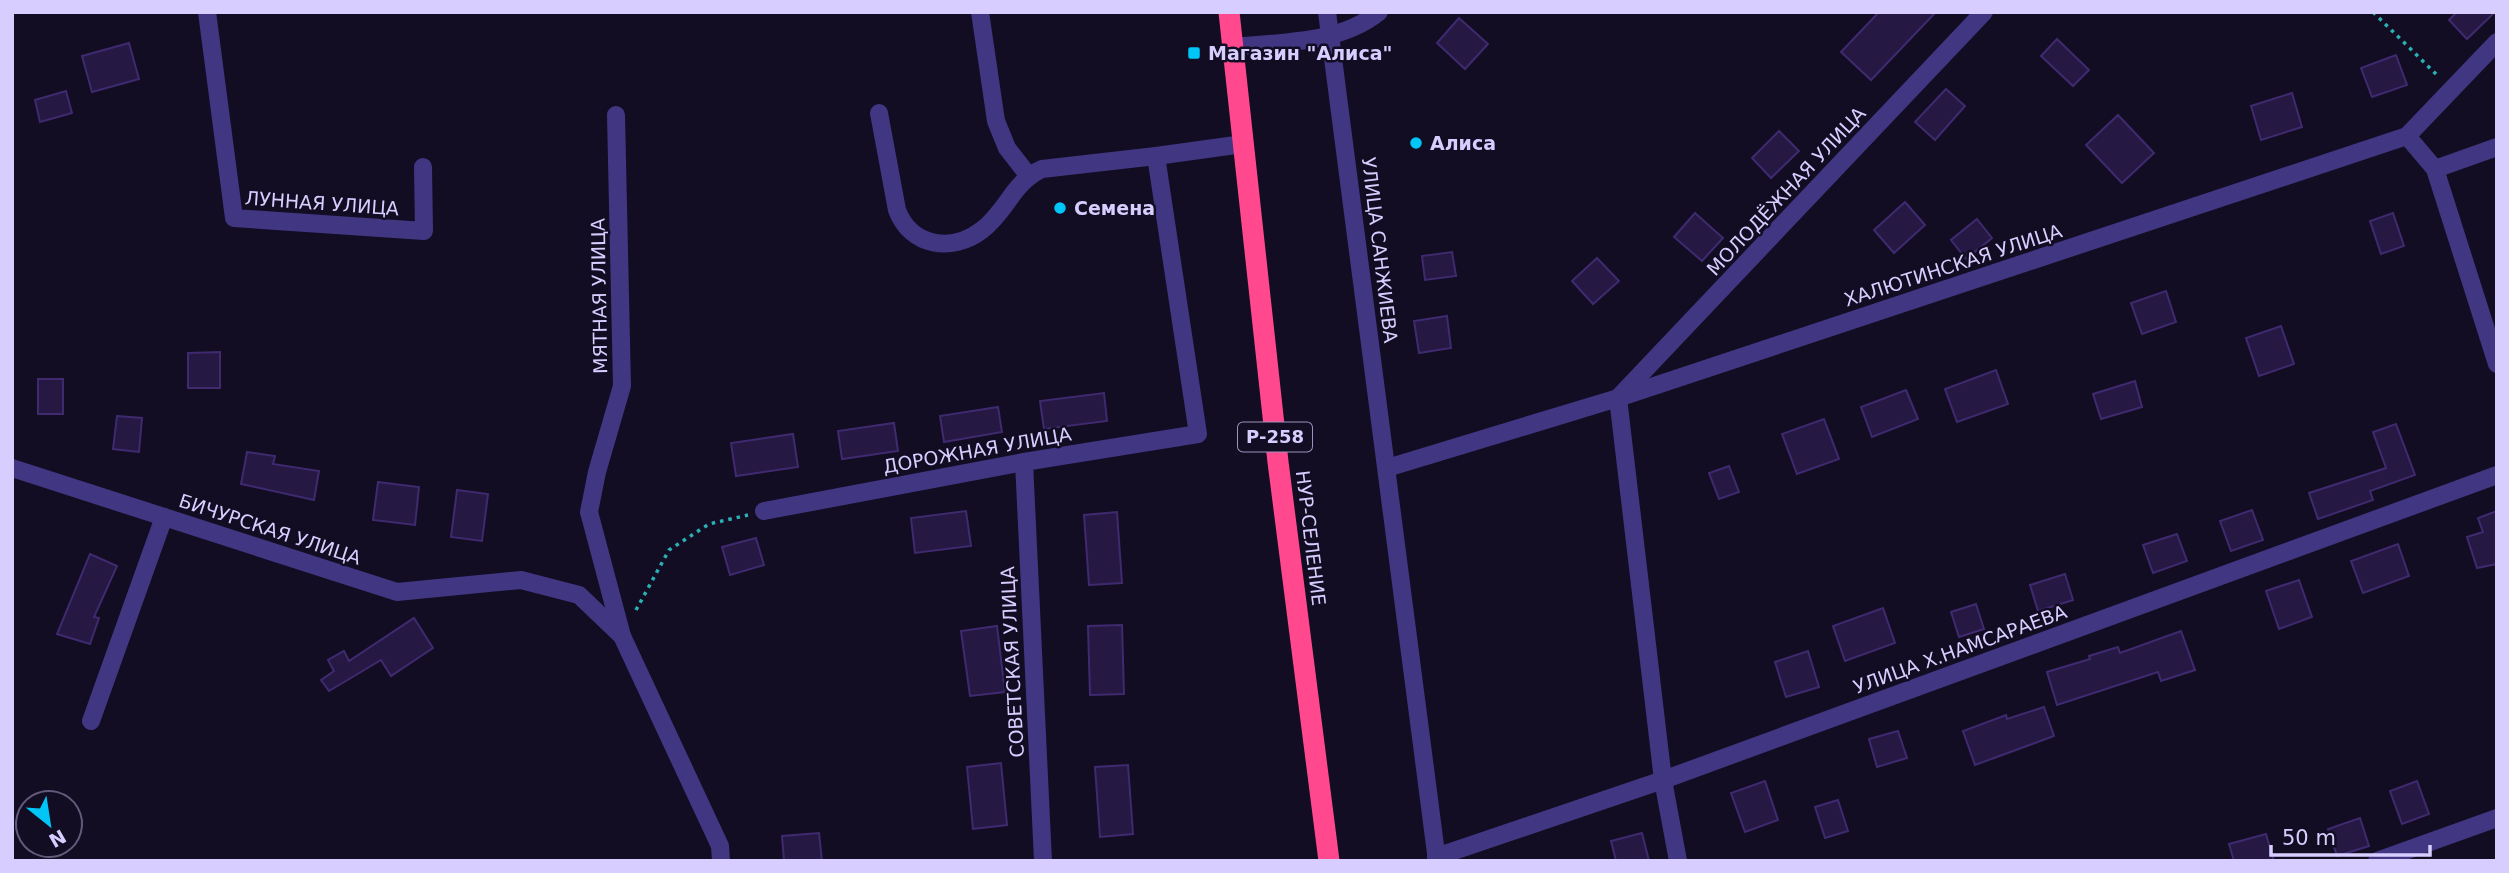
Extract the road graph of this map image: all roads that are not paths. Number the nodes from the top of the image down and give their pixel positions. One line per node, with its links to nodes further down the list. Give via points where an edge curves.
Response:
1 (207, 12): 16 (street, ЛУННАЯ УЛИЦА, via 234,218 424,231)
2 (979, 12): 18 (street, via 996,121 1007,148)
3 (1229, 12): 9 (highway, НУР-СЕЛЕНИЕ / Р-258)
4 (1327, 12): 7 (street, УЛИЦА САНЖИЕВА)
5 (1380, 12): 7 (street)
6 (1984, 12): 20 (street, МОЛОДЁЖНАЯ УЛИЦА)
7 (1331, 37): 9 (street); 23 (street, УЛИЦА САНЖИЕВА)
8 (2497, 42): 12 (street, ХАЛЮТИНСКАЯ УЛИЦА)
9 (1233, 47): 13 (highway, НУР-СЕЛЕНИЕ / Р-258)
10 (879, 113): 18 (street, via 903,225 929,243 948,243 983,230)
11 (616, 115): 27 (street, МЯТНАЯ УЛИЦА, via 622,386 589,512)
12 (2407, 136): 17 (street); 20 (street, ХАЛЮТИНСКАЯ УЛИЦА)
13 (1242, 144): 15 (street); 34 (highway, НУР-СЕЛЕНИЕ / Р-258)
14 (2497, 147): 17 (street)
15 (1156, 156): 18 (street, via 1042,169); 21 (street, ДОРОЖНАЯ УЛИЦА, via 1198,434)
16 (423, 167)
17 (2435, 170): 19 (street)
18 (1028, 175)
19 (2497, 364)
20 (1618, 398): 23 (street, ХАЛЮТИНСКАЯ УЛИЦА); 29 (street)
21 (1024, 462): 25 (street, ДОРОЖНАЯ УЛИЦА); 33 (street, СОВЕТСКАЯ УЛИЦА)
22 (12, 468): 26 (street, БИЧУРСКАЯ УЛИЦА)
23 (1387, 468): 31 (street, УЛИЦА САНЖИЕВА)
24 (2497, 475): 29 (street, УЛИЦА Х.НАМСАРАЕВА)
25 (764, 511)
26 (163, 517): 27 (street, БИЧУРСКАЯ УЛИЦА, via 397,592 521,580 579,595); 28 (street)
27 (622, 636): 32 (street, via 720,846)
28 (91, 720)
29 (1663, 780): 31 (street, УЛИЦА Х.НАМСАРАЕВА); 35 (street)
30 (2497, 818): 36 (street)
31 (1436, 859)
32 (721, 861)
33 (1042, 861)
34 (1329, 861)
35 (1678, 861)
36 (2377, 861)

